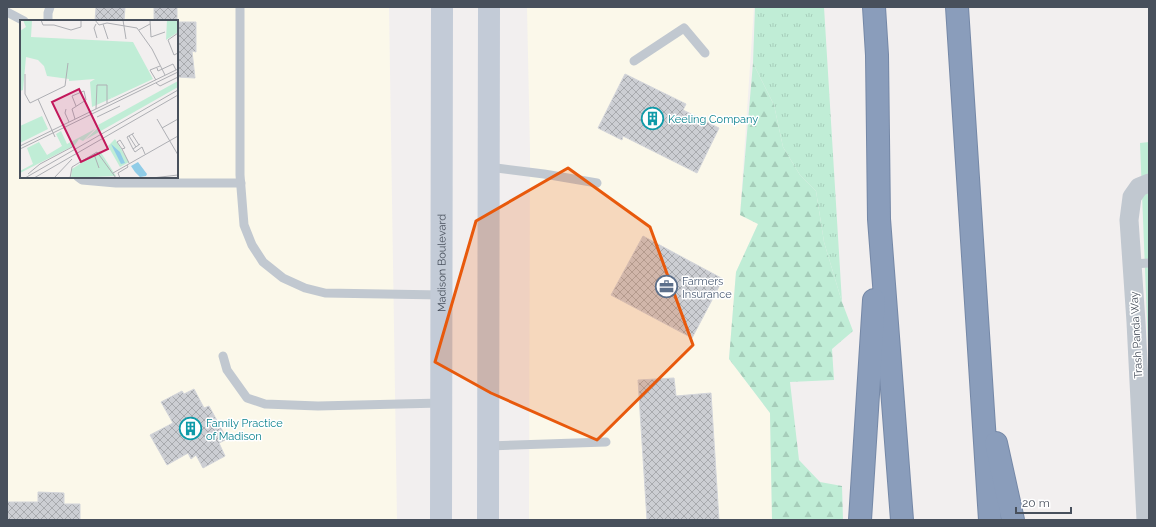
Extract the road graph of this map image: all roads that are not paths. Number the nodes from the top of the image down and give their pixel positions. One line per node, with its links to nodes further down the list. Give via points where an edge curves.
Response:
1 (50, 7): 9 (lane)
2 (240, 7): 14 (lane)
3 (442, 7): 19 (main road, Madison Boulevard)
4 (489, 7): 12 (main road)
5 (874, 7): 17 (highway)
6 (957, 7): 21 (highway)
7 (7, 12): 8 (lane)
8 (22, 20)
9 (48, 20)
10 (705, 53): 11 (lane, via 684,28)
11 (634, 61)
12 (489, 168): 15 (lane); 24 (main road)
13 (79, 178): 14 (lane, via 116,183)
14 (240, 183): 19 (lane, via 244,224 252,245 263,262 283,278 305,288 325,293)
15 (597, 183)
16 (1149, 183): 18 (street, Trash Panda Way, via 1139,187 1132,197 1129,220)
17 (880, 219): 27 (highway); 28 (highway)
18 (1140, 263): 31 (street, Trash Panda Way)
19 (442, 295): 22 (main road, Madison Boulevard)
20 (223, 356): 22 (lane, via 227,370 247,398 264,404 318,406)
21 (980, 372): 29 (highway); 30 (highway)
22 (441, 403): 25 (main road, Madison Boulevard)
23 (606, 442): 24 (lane)
24 (488, 446): 26 (main road)
25 (441, 520)
26 (488, 520)
27 (860, 520)
28 (902, 520)
29 (990, 520)
30 (1013, 520)
31 (1146, 520)

